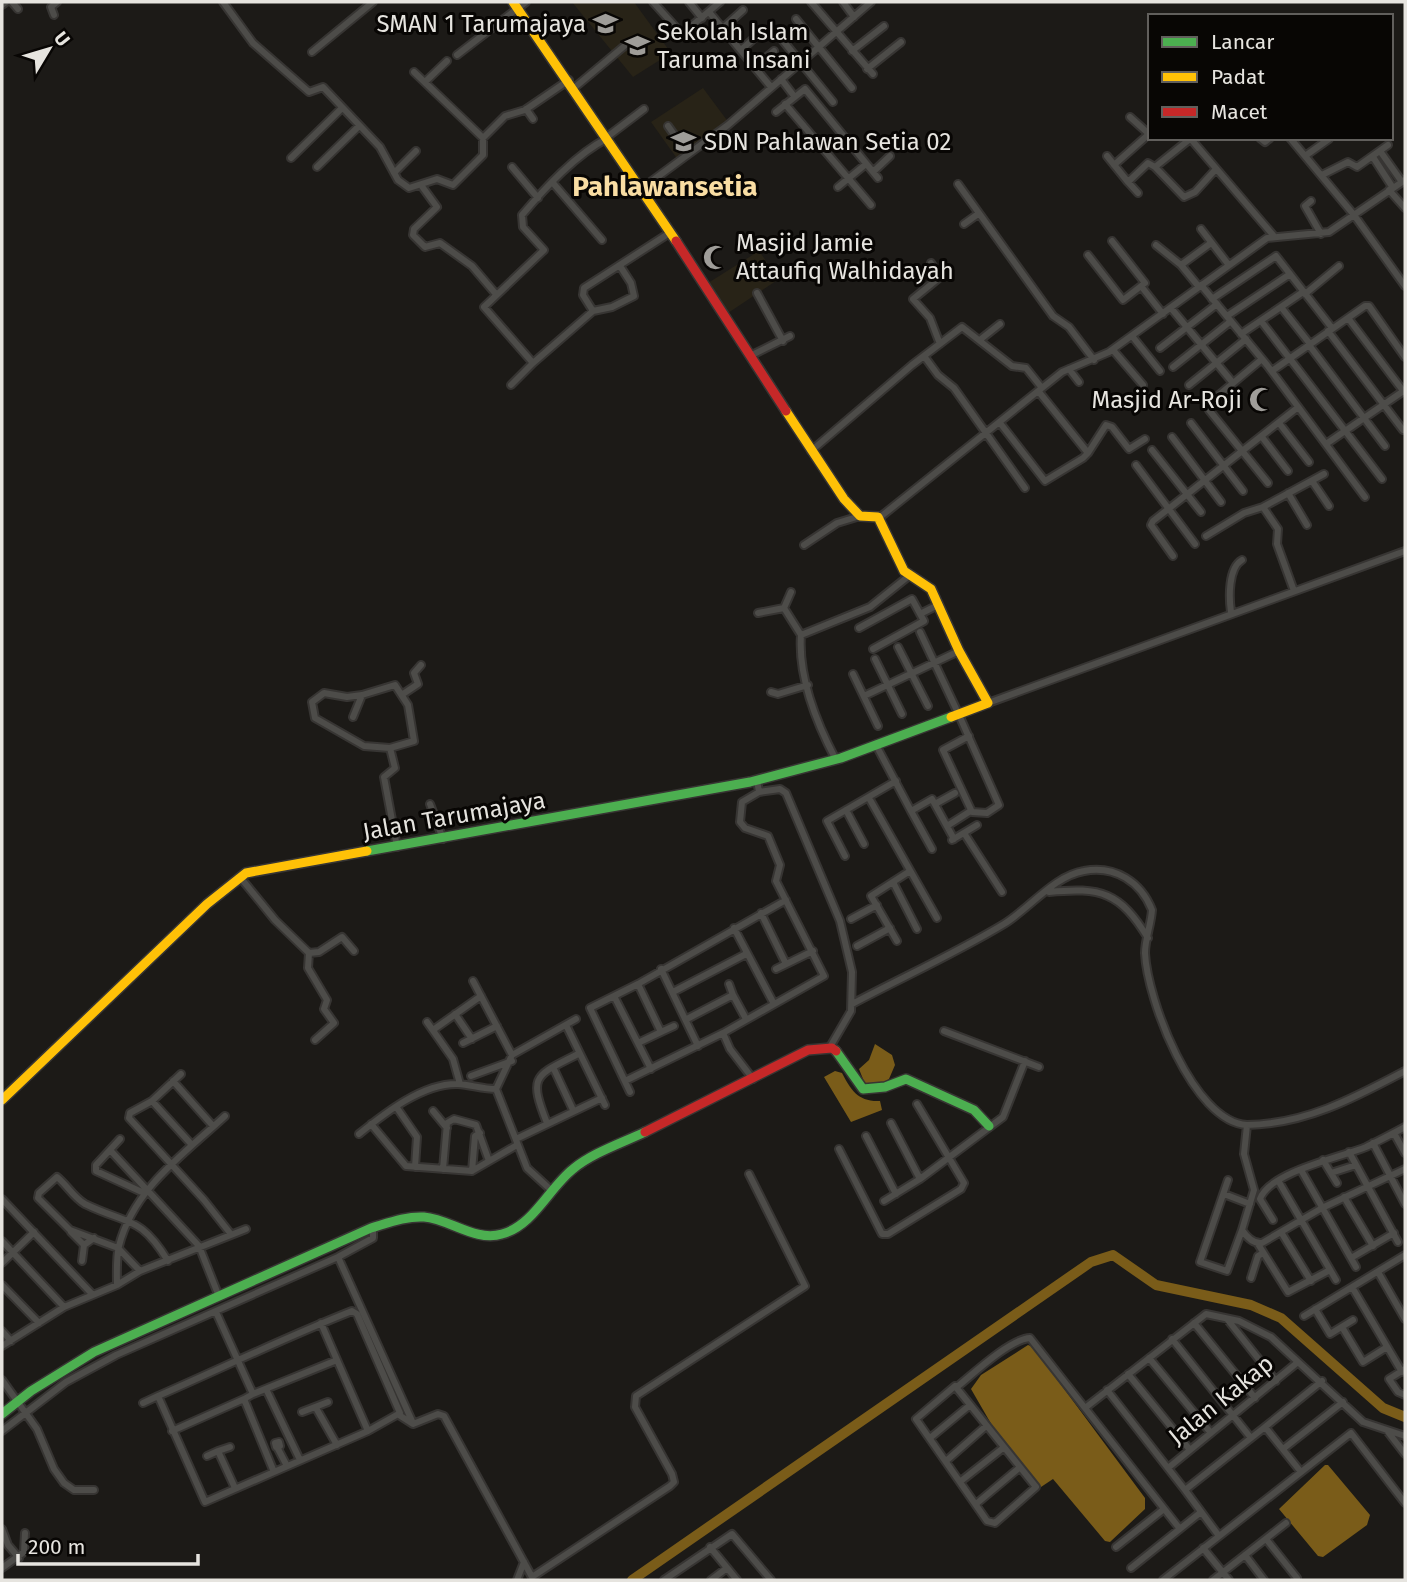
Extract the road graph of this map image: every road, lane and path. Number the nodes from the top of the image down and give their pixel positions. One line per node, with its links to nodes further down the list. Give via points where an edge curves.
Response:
1 (6, 2): 13 (street)
2 (12, 2): 15 (street)
3 (57, 2): 18 (street, via 51,7)
4 (223, 2): 49 (street, via 253,43 309,92 321,86)
5 (373, 2): 33 (street)
6 (526, 2): 14 (street)
7 (653, 2): 20 (street, via 681,34)
8 (689, 2): 20 (street)
9 (719, 2): 17 (street)
10 (811, 2): 26 (street)
11 (843, 2): 19 (street)
12 (872, 2): 19 (street)
13 (2, 5)
14 (515, 5): 34 (street); 43 (street)
15 (18, 9)
16 (743, 10): 23 (street)
17 (709, 12): 20 (street); 23 (street)
18 (54, 15)
19 (854, 17): 26 (street)
20 (702, 18)
21 (796, 19): 29 (street)
22 (884, 26): 32 (street)
23 (723, 28): 30 (street)
24 (775, 31): 36 (street)
25 (761, 32): 30 (street)
26 (837, 33): 29 (street); 32 (street)
27 (901, 42): 38 (street)
28 (628, 43): 43 (street)
29 (819, 48): 36 (street); 45 (street)
30 (741, 50): 37 (street)
31 (774, 51): 37 (street)
32 (852, 51): 38 (street)
33 (313, 52)
34 (457, 55)
35 (447, 61): 42 (street)
36 (801, 62): 41 (street); 47 (street)
37 (755, 66): 44 (street)
38 (867, 69): 40 (street)
39 (414, 72): 42 (street)
40 (873, 74)
41 (781, 79): 44 (street); 46 (street)
42 (425, 82): 60 (street)
43 (571, 84): 50 (street); 59 (street)
44 (771, 87): 68 (street)
45 (852, 88)
46 (794, 96): 48 (street); 74 (street, via 805,89)
47 (833, 102)
48 (785, 104): 52 (street); 82 (street)
49 (342, 108): 55 (street); 73 (street)
50 (526, 109): 54 (street); 60 (street, via 505,116)
51 (644, 109): 59 (street)
52 (776, 112)
53 (1130, 117): 57 (street)
54 (533, 119)
55 (359, 126): 76 (street); 80 (street, via 384,152)
56 (668, 126): 68 (street)
57 (1148, 133)
58 (1148, 135): 75 (street)
59 (608, 137): 85 (street); 89 (street)
60 (482, 138): 87 (street, via 483,155 453,185 436,178)
61 (1189, 140): 78 (street)
62 (1191, 140): 79 (street)
63 (1292, 140): 71 (street)
64 (1328, 140): 71 (street)
65 (1388, 145): 67 (street)
66 (416, 151): 80 (street)
67 (1380, 152): 72 (street); 83 (street)
68 (688, 154): 89 (street)
69 (890, 156): 74 (street, via 875,175)
70 (1107, 156): 75 (street)
71 (1306, 156): 81 (street)
72 (1373, 157): 81 (street, via 1357,167 1348,162); 90 (street)
73 (291, 158)
74 (866, 164): 82 (street)
75 (1114, 164): 84 (street)
76 (317, 167)
77 (512, 167): 92 (street)
78 (1155, 167): 79 (street, via 1184,197); 84 (street, via 1148,163)
79 (1216, 169): 102 (street)
80 (394, 173): 87 (street, via 405,186)
81 (1322, 175): 97 (street)
82 (848, 179): 88 (street); 94 (street)
83 (1404, 181): 90 (street)
84 (1129, 182): 91 (street)
85 (553, 183): 92 (street); 103 (street)
86 (958, 184): 96 (street)
87 (421, 185): 117 (street, via 438,207 413,235 425,247 442,244 472,266)
88 (838, 187)
89 (641, 189): 100 (street)
90 (1391, 189): 95 (street); 97 (street)
91 (1138, 193)
92 (538, 198): 117 (street, via 521,220 544,250)
93 (1311, 201): 101 (street, via 1305,206)
94 (871, 205)
95 (1405, 208)
96 (978, 214): 98 (street); 146 (street, via 1053,316 1069,327)
97 (1354, 215): 101 (street); 116 (street)
98 (964, 224)
99 (1201, 229): 105 (street)
100 (671, 232): 111 (street); 141 (street)
101 (1321, 234): 102 (street)
102 (1273, 236): 109 (street)
103 (602, 240)
104 (1112, 240): 114 (street, via 1144,283)
105 (1212, 243): 109 (street); 110 (street)
106 (1156, 245): 110 (street)
107 (1088, 255): 114 (street, via 1123,300)
108 (931, 263): 136 (street, via 940,277 913,299 930,318)
109 (1228, 264): 115 (street)
110 (1181, 265): 115 (street)
111 (620, 266): 123 (street, via 583,290); 123 (street, via 634,296)
112 (1339, 266): 119 (street)
113 (1290, 274): 119 (street); 120 (street, via 1275,256); 126 (street)
114 (1141, 286): 124 (street)
115 (1200, 286): 120 (street); 122 (street)
116 (1405, 286)
117 (495, 293): 147 (street, via 485,311)
118 (757, 293): 135 (street)
119 (1304, 293): 121 (street); 130 (street)
120 (1215, 301): 126 (street); 129 (street)
121 (1281, 307): 127 (street); 138 (street)
122 (1171, 308): 124 (street); 129 (street)
123 (593, 311): 147 (street)
124 (1163, 314): 132 (street)
125 (1348, 318): 130 (street); 144 (street, via 1368,306); 159 (street)
126 (1229, 319): 133 (street); 137 (street)
127 (1261, 321): 133 (street); 143 (street)
128 (1000, 324): 134 (street)
129 (1187, 327): 137 (street); 139 (street)
130 (1330, 329): 138 (street); 160 (street)
131 (790, 336): 135 (street)
132 (1132, 336): 140 (street); 151 (street)
133 (1244, 336): 145 (street); 148 (street)
134 (981, 339): 136 (street, via 976,340 964,327); 158 (street, via 1012,366 1026,368)
135 (783, 341): 141 (street)
136 (940, 344): 142 (street)
137 (1201, 344): 148 (street); 149 (street)
138 (1310, 344): 143 (street); 162 (street)
139 (1160, 348)
140 (1113, 350): 146 (street); 156 (street)
141 (750, 356): 175 (street)
142 (924, 356): 168 (street, via 938,375 950,382); 175 (street)
143 (1292, 357): 152 (street); 166 (street)
144 (1405, 357)
145 (1262, 359): 152 (street); 154 (street)
146 (1094, 360): 150 (street)
147 (533, 363): 155 (street)
148 (1216, 363): 154 (street); 157 (street)
149 (1173, 367)
150 (1069, 369): 153 (street); 158 (street)
151 (1160, 371)
152 (1272, 371): 161 (street)
153 (1079, 382)
154 (1233, 383): 176 (street, via 1208,407)
155 (511, 385)
156 (1143, 385)
157 (1189, 385)
158 (1040, 390): 163 (street); 177 (street)
159 (1405, 392): 160 (street)
160 (1383, 404): 162 (street); 167 (street)
161 (1297, 408): 165 (street); 172 (street)
162 (1364, 417): 166 (street); 173 (street)
163 (1000, 423): 168 (street); 177 (street, via 1045,481)
164 (1191, 423): 180 (street)
165 (1279, 423): 170 (street); 178 (street)
166 (1345, 430): 172 (street); 183 (street)
167 (1403, 430)
168 (986, 434): 187 (street); 198 (street)
169 (1172, 437): 184 (street)
170 (1262, 437): 176 (street); 181 (street)
171 (1144, 439): 177 (street, via 1129,449 1106,425)
172 (1326, 444): 191 (street)
173 (1385, 446)
174 (1152, 450): 190 (street)
175 (811, 451): 197 (street)
176 (1243, 452): 180 (street); 186 (street)
177 (1088, 453)
178 (1309, 462)
179 (1136, 465): 195 (street)
180 (1225, 466): 184 (street); 188 (street)
181 (1288, 471)
182 (1324, 474): 185 (street)
183 (1382, 479)
184 (1205, 480): 190 (street); 192 (street)
185 (1312, 481): 189 (street); 193 (street)
186 (1268, 482)
187 (1025, 488)
188 (1243, 491)
189 (1288, 493): 194 (street); 199 (street)
190 (1188, 494): 195 (street); 196 (street)
191 (1365, 497)
192 (1221, 502)
193 (1329, 506)
194 (1263, 507): 200 (street); 208 (street, via 1278,529 1277,544)
195 (1169, 509): 201 (street); 204 (street, via 1151,525)
196 (1201, 512)
197 (860, 516): 198 (street); 202 (street, via 829,528)
198 (879, 518): 206 (street)
199 (1307, 525)
200 (1206, 536)
201 (1195, 544)
202 (804, 545)
203 (1405, 551): 208 (street)
204 (1173, 556)
205 (1242, 560): 211 (street, via 1227,595)
206 (910, 575): 209 (street, via 929,585); 216 (street, via 870,607)
207 (791, 592): 210 (street)
208 (1294, 592): 211 (street)
209 (939, 605): 213 (street); 219 (street)
210 (784, 608): 212 (street); 216 (street)
211 (1231, 612): 231 (street)
212 (758, 613)
213 (920, 614): 214 (street, via 912,599); 218 (street, via 924,621)
214 (859, 628)
215 (919, 632): 221 (street)
216 (801, 635): 225 (street)
217 (898, 647): 223 (street)
218 (873, 649)
219 (958, 651): 221 (street); 231 (street)
220 (874, 659): 226 (street)
221 (934, 661): 223 (street); 234 (street)
222 (421, 665): 228 (street, via 414,673 418,683)
223 (911, 673): 226 (street); 232 (street)
224 (853, 674): 230 (street)
225 (808, 685): 227 (street); 240 (street, via 814,718)
226 (888, 685): 230 (street); 233 (street)
227 (771, 692)
228 (403, 694): 229 (street, via 395,685); 239 (street, via 414,738 412,743)
229 (362, 695): 235 (street); 239 (street, via 327,692 312,702 315,718 365,746)
230 (864, 696): 236 (street)
231 (988, 703): 234 (street, Jalan Tarumajaya)
232 (929, 706)
233 (902, 714)
234 (959, 715): 237 (street); 238 (street, Jalan Tarumajaya)
235 (353, 717)
236 (878, 726)
237 (969, 736): 237 (street, via 999,805 987,813 972,812 943,750)
238 (876, 745): 240 (street, Jalan Tarumajaya); 242 (street)
239 (390, 748): 256 (street, via 395,768 384,777)
240 (836, 760): 241 (street, Jalan Tarumajaya)
241 (757, 780): 243 (street); 254 (street, Jalan Tarumajaya)
242 (895, 781): 245 (street); 249 (street)
243 (759, 792): 264 (street, via 742,802 740,822 768,836 780,866 776,879); 292 (street, via 780,789 786,793 843,930 852,972)
244 (955, 793): 247 (street)
245 (869, 798): 248 (street); 259 (street)
246 (430, 804): 254 (street)
247 (935, 804): 249 (street, via 932,799); 252 (street)
248 (846, 810): 255 (street); 258 (street, via 827,822)
249 (911, 811): 257 (street)
250 (969, 812): 252 (street)
251 (977, 825): 253 (street)
252 (947, 826): 253 (street, via 953,840)
253 (964, 833): 262 (street)
254 (443, 839): 256 (street, Jalan Tarumajaya)
255 (864, 844)
256 (397, 847): 260 (street, Jalan Tarumajaya, via 250,871)
257 (932, 849)
258 (845, 856)
259 (910, 871): 261 (street); 267 (street)
260 (242, 880): 277 (street); 327 (street, Jalan Tarumajaya, via 207,904)
261 (893, 882): 265 (street, via 871,896); 271 (street)
262 (1002, 892)
263 (1046, 892): 272 (street, via 1105,892 1133,914); 272 (street, via 1074,873 1094,869 1115,873 1135,884 1148,901 1152,911); 292 (street, via 1006,923)
264 (786, 900): 266 (street); 276 (street)
265 (877, 905): 268 (street); 270 (street)
266 (761, 914): 269 (street); 279 (street)
267 (937, 918)
268 (851, 919)
269 (734, 928): 278 (street); 280 (street)
270 (890, 928): 273 (street); 274 (street)
271 (917, 929)
272 (1148, 938): 338 (street, via 1148,973 1178,1057 1208,1102 1228,1118)
273 (897, 941)
274 (857, 946)
275 (354, 951): 277 (street, via 342,937)
276 (813, 951): 279 (street); 283 (street)
277 (309, 954): 306 (street, via 307,968 325,993 324,1009 334,1023)
278 (746, 954): 287 (street); 291 (street)
279 (786, 964): 281 (street)
280 (661, 969): 285 (street); 287 (street)
281 (776, 969)
282 (833, 971): 283 (street)
283 (824, 976): 291 (street)
284 (473, 981): 289 (street)
285 (638, 984): 290 (street); 302 (street)
286 (729, 984): 288 (street)
287 (673, 992): 295 (street)
288 (733, 995): 295 (street); 296 (street)
289 (481, 996): 293 (street); 299 (street)
290 (614, 996): 308 (street); 322 (street, via 589,1011)
291 (774, 1004): 296 (street)
292 (852, 1004): 310 (street)
293 (455, 1014): 301 (street); 305 (street)
294 (576, 1019): 298 (street)
295 (687, 1019): 309 (street)
296 (746, 1019): 304 (street)
297 (427, 1022): 301 (street)
298 (566, 1025): 311 (street); 312 (street)
299 (498, 1026): 305 (street); 312 (street)
300 (674, 1026): 302 (street)
301 (433, 1030): 323 (street, via 453,1059)
302 (661, 1031): 308 (street)
303 (944, 1031): 313 (street)
304 (723, 1033): 309 (street); 320 (street)
305 (472, 1039): 307 (street)
306 (315, 1040)
307 (463, 1043)
308 (638, 1043): 316 (street)
309 (698, 1046): 316 (street)
310 (830, 1048): 320 (street, via 808,1050); 340 (street, via 865,1091 912,1080 980,1114)
311 (579, 1054): 314 (street); 326 (street)
312 (512, 1058): 319 (street); 324 (street)
313 (1025, 1062): 315 (street); 340 (street, via 1006,1113)
314 (552, 1067): 332 (street); 335 (street, via 534,1090)
315 (1039, 1067)
316 (651, 1069): 322 (street)
317 (1405, 1071): 338 (street, via 1326,1111 1273,1125)
318 (181, 1074): 321 (street)
319 (471, 1076)
320 (753, 1079): 373 (street, via 575,1167)
321 (173, 1081): 328 (street); 339 (street)
322 (625, 1082): 325 (street)
323 (460, 1084): 324 (street); 331 (street, via 433,1088)
324 (496, 1089): 348 (street)
325 (630, 1092)
326 (602, 1098): 330 (street); 332 (street)
327 (2, 1100)
328 (152, 1101): 350 (street); 358 (street, via 129,1118)
329 (917, 1104): 355 (street)
330 (605, 1105)
331 (397, 1108): 337 (street); 360 (street, via 416,1137)
332 (573, 1110): 335 (street)
333 (433, 1111): 342 (street)
334 (225, 1116): 339 (street)
335 (547, 1123): 348 (street)
336 (891, 1123): 368 (street)
337 (371, 1124): 345 (street); 360 (street, via 400,1161)
338 (1247, 1125): 380 (street, via 1244,1154 1254,1190)
339 (213, 1126): 350 (street)
340 (989, 1126): 355 (street)
341 (1405, 1127): 344 (street)
342 (447, 1128): 343 (street, via 450,1119 460,1119 476,1125); 361 (street)
343 (480, 1133): 357 (street); 364 (street, via 475,1136)
344 (1394, 1133): 349 (street); 354 (street)
345 (359, 1134)
346 (866, 1136): 375 (street)
347 (120, 1139): 352 (street)
348 (516, 1142): 357 (street); 373 (street, via 527,1168)
349 (1373, 1143): 353 (street); 367 (street)
350 (192, 1145): 358 (street)
351 (839, 1149): 355 (street, via 885,1235 962,1188 963,1181)
352 (110, 1150): 374 (street); 374 (street, via 96,1171)
353 (1349, 1152): 356 (street); 359 (street)
354 (1405, 1153)
355 (948, 1157): 368 (street)
356 (1323, 1160): 362 (street); 365 (street)
357 (489, 1161): 364 (street)
358 (171, 1164): 374 (street); 392 (street)
359 (1356, 1165): 365 (street); 372 (street)
360 (415, 1167): 361 (street)
361 (443, 1169): 364 (street)
362 (1301, 1170): 370 (street); 382 (street)
363 (1405, 1170): 367 (street)
364 (472, 1171)
365 (1331, 1173): 371 (street)
366 (749, 1174): 526 (street, via 805,1286 636,1396 635,1407 674,1482)
367 (1391, 1178): 372 (street); 381 (street)
368 (920, 1179): 375 (street)
369 (1228, 1180): 376 (street)
370 (1279, 1182): 384 (street, via 1260,1199); 385 (street)
371 (1337, 1183)
372 (1369, 1189): 377 (street); 393 (street)
373 (551, 1190): 386 (street, via 526,1220 509,1232 483,1234 425,1217)
374 (146, 1191): 383 (street); 399 (street)
375 (896, 1194): 379 (street)
376 (1224, 1194): 380 (street); 389 (street, via 1200,1262 1227,1271)
377 (1345, 1197): 382 (street); 400 (street)
378 (2, 1199): 390 (street)
379 (884, 1200)
380 (1250, 1203): 389 (street)
381 (1405, 1204)
382 (1322, 1208): 385 (street); 405 (street)
383 (129, 1219): 388 (street, via 86,1204 55,1178 38,1198); 401 (street); 408 (street, via 149,1233)
384 (1273, 1220)
385 (1302, 1220): 391 (street); 411 (street)
386 (373, 1228): 404 (street, via 373,1238); 417 (street)
387 (246, 1229): 392 (street)
388 (70, 1230): 394 (street); 398 (street)
389 (1241, 1230): 397 (street)
390 (34, 1232): 402 (street); 422 (street)
391 (1281, 1232): 397 (street); 416 (street)
392 (230, 1233): 399 (street)
393 (1394, 1233): 396 (street); 400 (street)
394 (94, 1238): 398 (street); 401 (street)
395 (2, 1241): 402 (street)
396 (1398, 1242)
397 (1258, 1244): 403 (street)
398 (84, 1245): 407 (street)
399 (200, 1246): 408 (street); 423 (street)
400 (1373, 1246): 405 (street)
401 (118, 1248): 412 (street); 419 (street)
402 (13, 1253): 409 (street); 424 (street)
403 (1263, 1253): 414 (street); 416 (street, via 1288,1292)
404 (338, 1257): 421 (street); 472 (street)
405 (1351, 1258): 410 (street)
406 (1404, 1258): 413 (street)
407 (82, 1261)
408 (168, 1261): 412 (street)
409 (2, 1263)
410 (1356, 1268)
411 (1330, 1270): 415 (street); 416 (street)
412 (140, 1271): 419 (street)
413 (1378, 1272): 420 (street); 429 (street)
414 (1251, 1278)
415 (1336, 1280)
416 (1311, 1281)
417 (251, 1282): 421 (street); 423 (street)
418 (2, 1285): 431 (street)
419 (117, 1285): 422 (street)
420 (1352, 1287): 425 (street); 440 (street)
421 (257, 1293): 426 (street)
422 (92, 1294): 424 (street)
423 (218, 1294): 438 (street)
424 (64, 1307): 431 (street)
425 (1315, 1309): 427 (street); 434 (street, via 1330,1334)
426 (216, 1312): 441 (street); 443 (street)
427 (1304, 1315)
428 (1226, 1318): 433 (street, via 1206,1314); 445 (street, via 1271,1336); 449 (street)
429 (1405, 1319)
430 (1353, 1320): 434 (street)
431 (38, 1323): 437 (street)
432 (321, 1323): 443 (street); 444 (street); 469 (street, via 352,1311 357,1314)
433 (1194, 1323): 436 (street); 457 (street)
434 (1342, 1327): 440 (street, via 1363,1362)
435 (2, 1331): 437 (street)
436 (1172, 1339): 442 (street); 470 (street)
437 (11, 1341): 439 (street)
438 (111, 1345): 441 (street); 459 (street)
439 (2, 1346)
440 (1387, 1347): 446 (street)
441 (116, 1355): 466 (street)
442 (1149, 1358): 447 (street); 479 (street)
443 (238, 1360): 454 (street); 456 (street)
444 (337, 1360): 452 (street); 477 (street)
445 (1298, 1362): 449 (street, Jalan Kakap); 450 (street)
446 (1403, 1371): 455 (street, via 1389,1379)
447 (1128, 1374): 453 (street); 491 (street)
448 (2, 1380): 459 (street)
449 (1276, 1381): 457 (street, Jalan Kakap)
450 (1322, 1381): 462 (street); 474 (street)
451 (957, 1387): 463 (street); 465 (street, via 1027,1338); 482 (street, via 916,1417)
452 (266, 1389): 454 (street); 484 (street)
453 (1107, 1391): 465 (street); 499 (street)
454 (253, 1394): 458 (street)
455 (1405, 1395)
456 (158, 1396): 460 (street); 476 (street)
457 (1255, 1398): 470 (street, Jalan Kakap)
458 (244, 1399): 476 (street); 490 (street)
459 (17, 1401): 466 (street); 468 (street)
460 (143, 1402)
461 (328, 1402): 464 (street)
462 (1343, 1402): 471 (street); 489 (street)
463 (970, 1405): 473 (street); 482 (street)
464 (316, 1408): 467 (street); 486 (street)
465 (1085, 1408): 508 (street)
466 (25, 1410): 475 (street); 504 (street, via 64,1483 74,1490)
467 (302, 1412)
468 (2, 1414)
469 (399, 1415): 472 (street); 477 (street)
470 (1234, 1415): 479 (street, Jalan Kakap); 483 (street)
471 (1363, 1422): 478 (street); 480 (street)
472 (413, 1423): 521 (street, via 438,1413 444,1416)
473 (986, 1426): 488 (street); 496 (street)
474 (1265, 1427): 483 (street); 489 (street)
475 (2, 1431)
476 (172, 1431): 503 (street, via 205,1502)
477 (368, 1431): 486 (street)
478 (1387, 1431): 481 (street); 493 (street)
479 (1211, 1433): 491 (street, Jalan Kakap)
480 (1351, 1433): 501 (street); 506 (street)
481 (1405, 1436)
482 (930, 1438): 496 (street)
483 (1251, 1438): 505 (street)
484 (290, 1439): 485 (street); 495 (street)
485 (277, 1445): 490 (street); 497 (street)
486 (337, 1445): 495 (street)
487 (230, 1447): 492 (street)
488 (1003, 1448): 498 (street); 502 (street)
489 (1283, 1449): 501 (street)
490 (264, 1450): 500 (street)
491 (1190, 1450): 499 (street, Jalan Kakap)
492 (218, 1451): 494 (street); 503 (street)
493 (1405, 1454)
494 (207, 1456)
495 (299, 1461): 497 (street)
496 (946, 1461): 502 (street)
497 (287, 1466): 500 (street)
498 (1019, 1468): 507 (street); 507 (street, via 1036,1487 995,1523 987,1521)
499 (1168, 1468): 505 (street)
500 (274, 1472): 503 (street)
501 (1301, 1472): 514 (street)
502 (961, 1481): 507 (street)
503 (235, 1488)
504 (94, 1490)
505 (1185, 1490): 509 (street)
506 (1405, 1503)
507 (976, 1504)
508 (1164, 1509): 512 (street); 517 (street)
509 (1201, 1512): 512 (street); 514 (street)
510 (1286, 1523): 515 (street)
511 (2, 1529): 520 (street)
512 (1180, 1529): 524 (street)
513 (25, 1533): 520 (street)
514 (1219, 1536): 518 (street)
515 (1266, 1539): 519 (street); 527 (street)
516 (710, 1547): 523 (street); 529 (street); 532 (street, via 735,1535)
517 (1116, 1547)
518 (1203, 1548): 525 (street); 533 (street)
519 (1245, 1555): 525 (street); 536 (street)
520 (19, 1558): 522 (street)
521 (524, 1562): 526 (street); 528 (street)
522 (2, 1568)
523 (727, 1568): 530 (street); 531 (street)
524 (1131, 1568)
525 (1223, 1573): 534 (street); 535 (street)
526 (534, 1578)
527 (1297, 1578)
528 (517, 1580)
529 (664, 1580)
530 (710, 1580)
531 (737, 1580)
532 (771, 1580)
533 (1163, 1580)
534 (1213, 1580)
535 (1229, 1580)
536 (1264, 1580)

